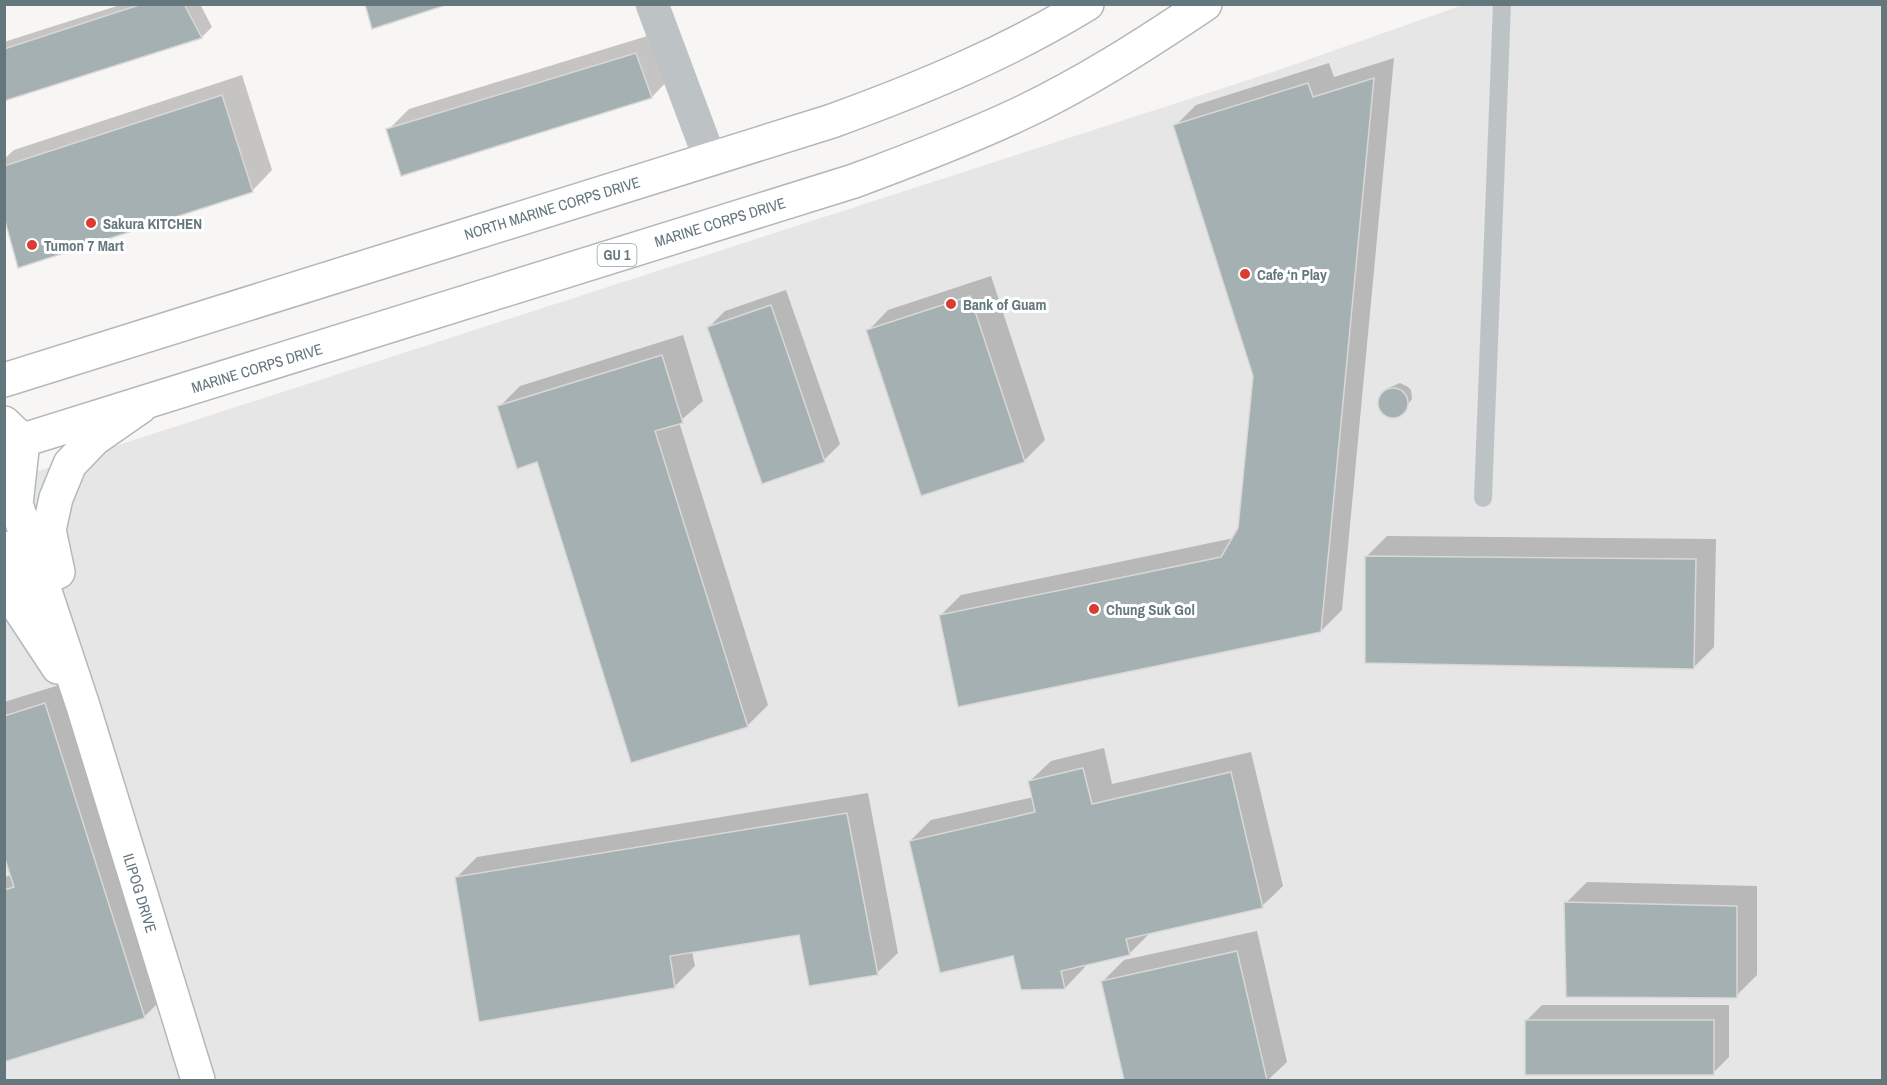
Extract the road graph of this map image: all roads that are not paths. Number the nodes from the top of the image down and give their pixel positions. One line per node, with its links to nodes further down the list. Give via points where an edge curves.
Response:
1 (652, 4): 5 (street)
2 (1087, 4): 5 (main road, NORTH MARINE CORPS DRIVE, via 988,58 910,93)
3 (1205, 4): 7 (main road, MARINE CORPS DRIVE / GU 1, via 1090,77 1016,116 864,177)
4 (1502, 4): 9 (lane)
5 (710, 159): 6 (main road, NORTH MARINE CORPS DRIVE)
6 (4, 380)
7 (147, 402): 8 (main road, MARINE CORPS DRIVE / GU 1); 12 (main road, via 94,439 70,464 56,498 49,530)
8 (11, 437): 12 (main road, ILIPOG DRIVE, via 16,504)
9 (1483, 498)
10 (4, 548): 12 (main road, ILIPOG DRIVE)
11 (4, 585): 12 (main road)
12 (83, 706): 13 (main road, ILIPOG DRIVE)
13 (198, 1080)

